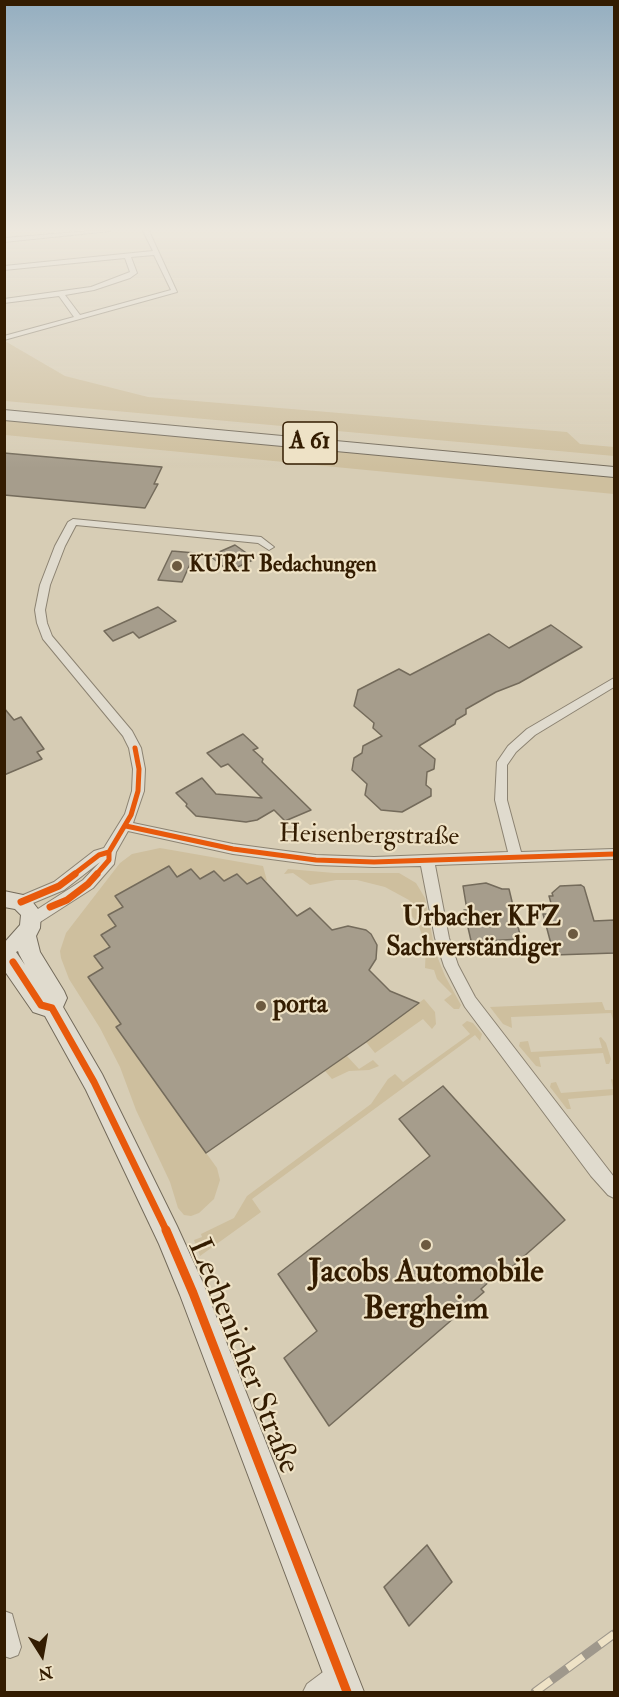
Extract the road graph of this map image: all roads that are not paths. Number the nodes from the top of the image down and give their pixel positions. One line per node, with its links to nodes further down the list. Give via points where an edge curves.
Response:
1 (73, 310): 3 (street)
2 (109, 310): 3 (street)
3 (79, 319): 4 (street)
4 (4, 338)
5 (4, 406): 7 (highway, A 61)
6 (4, 415): 8 (highway, A 61)
7 (615, 462)
8 (615, 472)
9 (269, 546): 11 (street, via 261,540 73,522 60,546 41,599 42,623 47,637 128,734 135,748 138,791)
10 (615, 682): 14 (street, via 531,732 501,765 501,800)
11 (126, 826): 12 (street); 15 (street, Heisenbergstraße, via 274,856 362,862)
12 (109, 852): 16 (street, via 99,855 59,886); 17 (street, via 109,860 88,885)
13 (615, 854): 14 (street, Heisenbergstraße)
14 (516, 857): 15 (street, Heisenbergstraße)
15 (427, 861): 21 (street, via 445,947 470,1002)
16 (13, 901): 17 (street, Lechenicher Straße, via 27,907)
17 (28, 928): 18 (street); 20 (street, Lechenicher Straße, via 30,954 56,998)
18 (4, 947)
19 (4, 952): 20 (street, Lechenicher Straße, via 41,1005)
20 (52, 1008): 24 (street, Lechenicher Straße, via 94,1082 176,1254)
21 (615, 1189)
22 (4, 1622): 23 (street)
23 (10, 1647)
24 (343, 1683): 25 (street)
25 (315, 1692)

